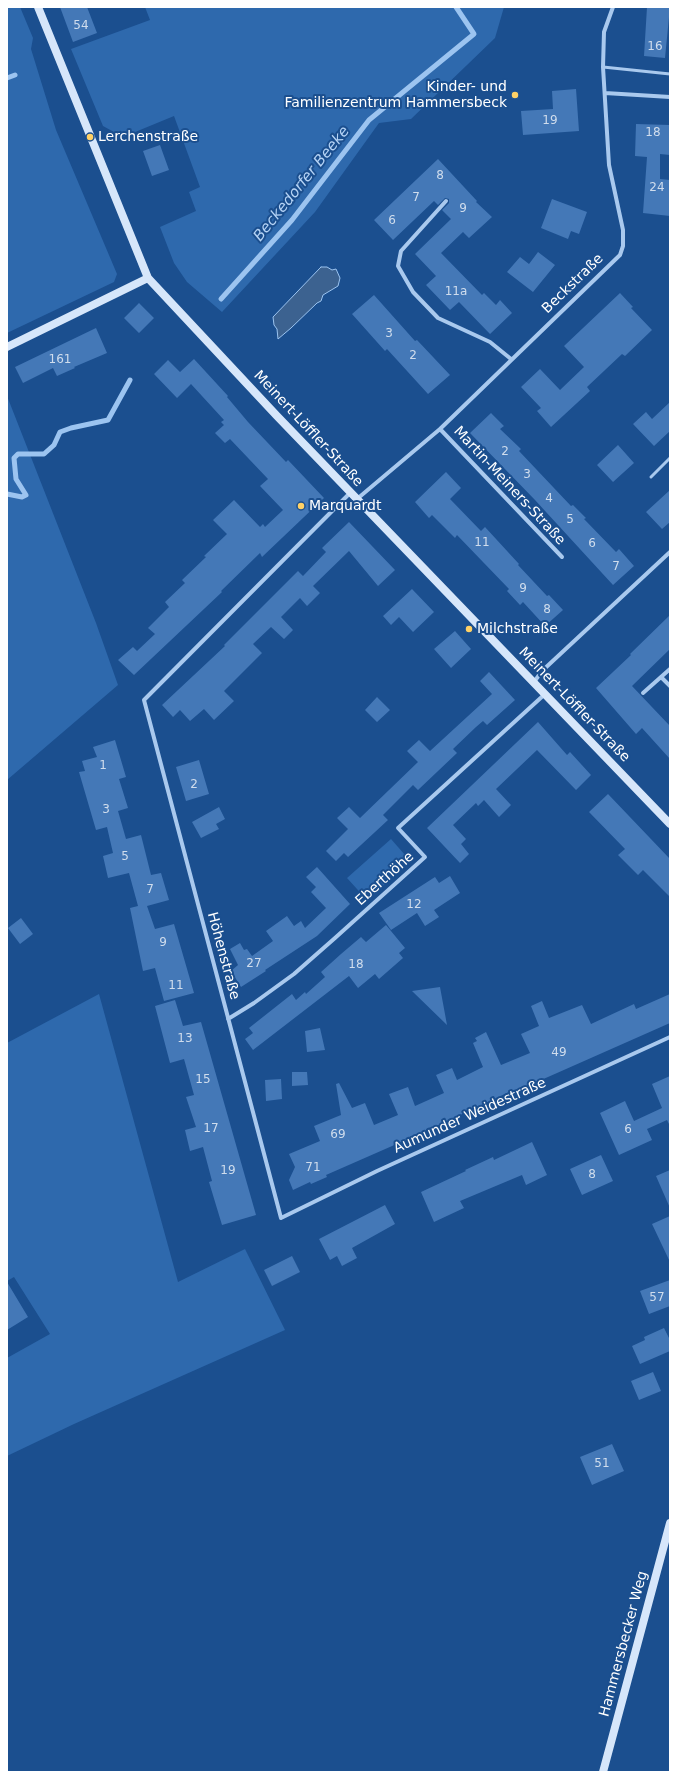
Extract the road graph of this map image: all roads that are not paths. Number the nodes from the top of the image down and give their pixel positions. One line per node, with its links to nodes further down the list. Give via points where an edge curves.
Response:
1 (38, 7): 8 (street, Meinert-Löffler-Straße)
2 (614, 7): 3 (street, Beckstraße, via 604,32)
3 (603, 67): 4 (lane); 5 (street, Beckstraße)
4 (670, 74)
5 (605, 93): 6 (street); 10 (street, Beckstraße, via 609,166 623,230 622,250 620,255)
6 (670, 97)
7 (446, 201): 10 (street, via 400,251 398,266 413,292 438,318 490,342)
8 (148, 278): 9 (street); 14 (street, Meinert-Löffler-Straße)
9 (7, 347)
10 (511, 359): 11 (street, Beckstraße)
11 (440, 429): 15 (street, Beckstraße); 17 (street, Martin-Meiners-Straße)
12 (670, 458): 13 (lane)
13 (651, 477)
14 (350, 493): 15 (street, Meinert-Löffler-Straße); 25 (street, Höhenstraße, via 144,700)
15 (357, 500): 20 (street, Meinert-Löffler-Straße)
16 (670, 552): 20 (street, via 542,671)
17 (562, 558)
18 (670, 668): 19 (street)
19 (661, 676): 21 (street); 22 (street)
20 (534, 682): 23 (street, Meinert-Löffler-Straße)
21 (670, 686)
22 (643, 693)
23 (545, 694): 24 (street, Meinert-Löffler-Straße); 25 (street, Eberthöhe, via 398,828 425,857 294,974)
24 (670, 824)
25 (228, 1019): 27 (street, Höhenstraße)
26 (670, 1037): 27 (street, Aumunder Weidestraße, via 377,1171)
27 (281, 1218)
28 (670, 1523): 29 (street, Hammersbecker Weg)
29 (603, 1772)

